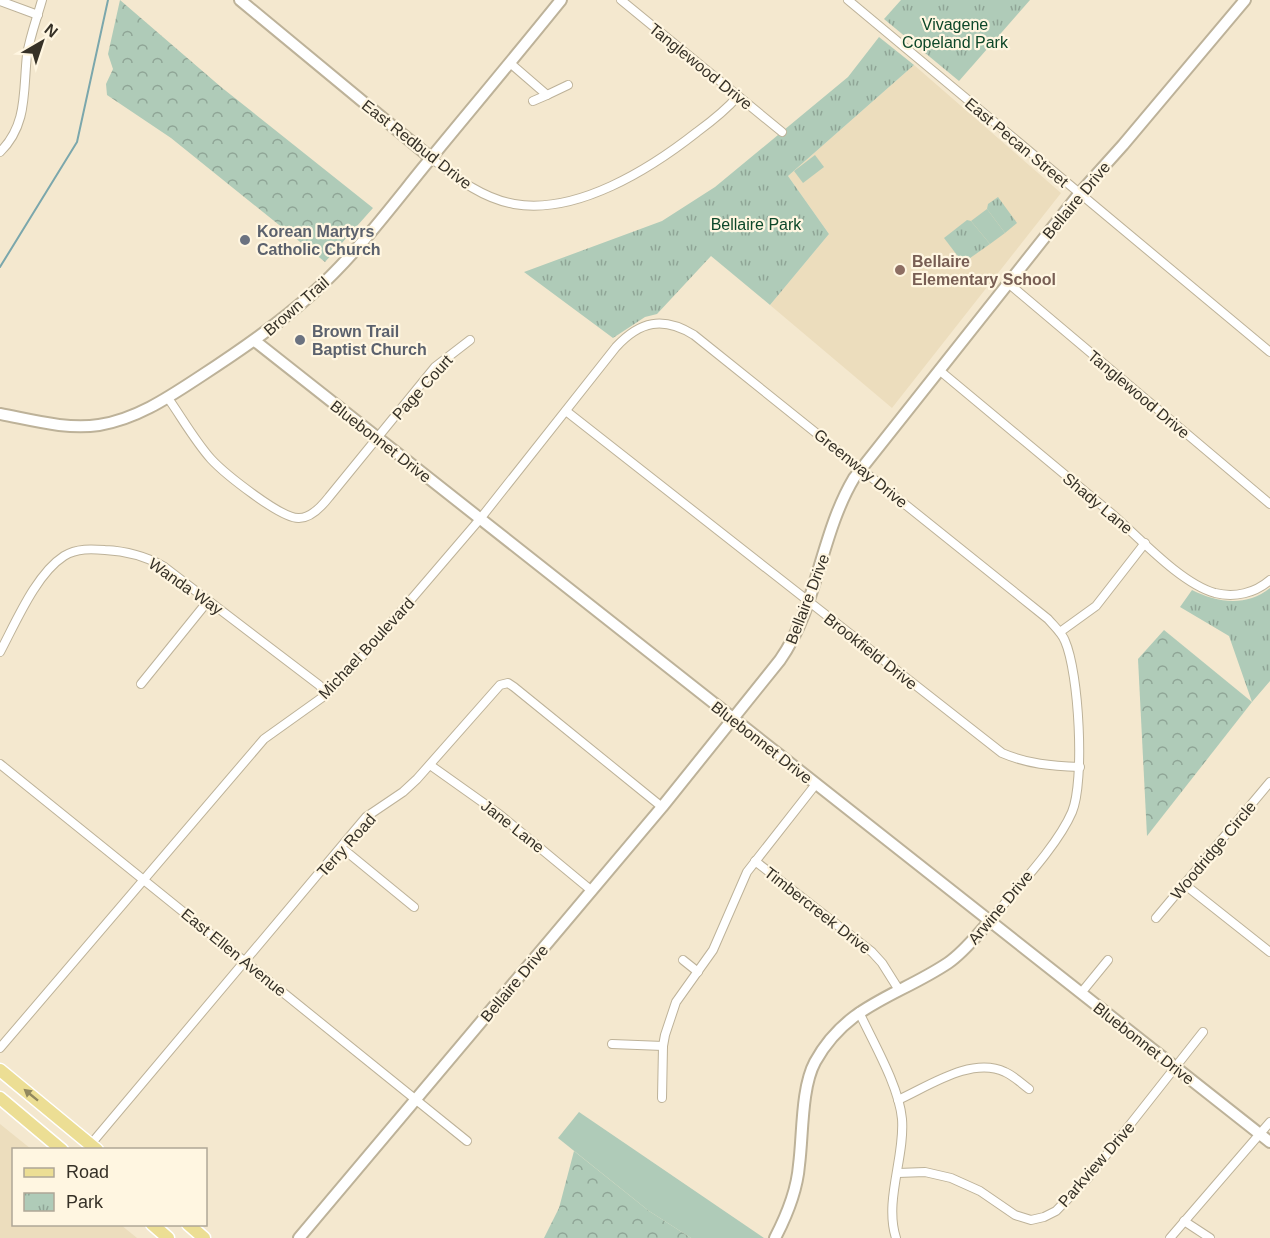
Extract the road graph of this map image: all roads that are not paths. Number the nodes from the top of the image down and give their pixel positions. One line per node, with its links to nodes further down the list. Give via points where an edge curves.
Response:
1 (42, 0): 8 (street)
2 (240, 0): 16 (street, East Redbud Drive)
3 (561, 0): 9 (street, Brown Trail)
4 (621, 0): 12 (street, Tanglewood Drive)
5 (848, 0): 17 (street, East Pecan Street)
6 (1245, 0): 17 (street, Bellaire Drive)
7 (0, 1): 8 (street)
8 (38, 15): 15 (street, via 27,54 19,124)
9 (510, 63): 11 (street); 16 (street, Brown Trail)
10 (568, 85): 11 (street)
11 (547, 95): 13 (street)
12 (738, 96): 14 (street, Tanglewood Drive); 16 (street, East Redbud Drive, via 728,109 653,165 562,203 530,206 496,200 474,190)
13 (533, 101)
14 (782, 132)
15 (0, 152)
16 (431, 158): 21 (street, Brown Trail, via 341,265)
17 (1079, 194): 18 (street, Bellaire Drive); 22 (street, East Pecan Street)
18 (1008, 283): 23 (street, Bellaire Drive); 29 (street, Tanglewood Drive)
19 (653, 324): 25 (street, Michael Boulevard, via 624,338); 28 (street, Greenway Drive, via 672,324 694,335)
20 (470, 340): 27 (street, Page Court, via 435,368)
21 (255, 341): 24 (street, Brown Trail); 27 (street, Bluebonnet Drive)
22 (1270, 352)
23 (939, 370): 28 (street, Bellaire Drive); 31 (street, Shady Lane)
24 (168, 398): 26 (street, Brown Trail, via 138,414 100,425 66,426); 27 (street, Page Court, via 209,458 271,506 296,518 307,517 320,507)
25 (566, 411): 30 (street, Michael Boulevard); 34 (street, Brookfield Drive)
26 (0, 414)
27 (377, 438): 30 (street, Bluebonnet Drive)
28 (861, 468): 34 (street, Bellaire Drive, via 840,506); 35 (street, Greenway Drive)
29 (1270, 504)
30 (480, 519): 38 (street, Michael Boulevard); 39 (street, Bluebonnet Drive)
31 (1145, 543): 32 (street, Shady Lane, via 1180,573 1223,595 1243,594); 35 (street, via 1096,606)
32 (1270, 580)
33 (208, 601): 36 (street, Wanda Way, via 147,558 85,549 64,556 46,573); 37 (street); 38 (street, Wanda Way)
34 (808, 601): 39 (street, Bellaire Drive, via 789,648); 42 (street, Brookfield Drive, via 1002,753 1022,762)
35 (1060, 632): 42 (street, Arwine Drive, via 1067,646 1076,690)
36 (0, 652)
37 (141, 684)
38 (327, 694): 48 (street, Michael Boulevard, via 264,739)
39 (734, 719): 44 (street, Bluebonnet Drive); 45 (street, Bellaire Drive)
40 (0, 764): 48 (street, East Ellen Avenue)
41 (430, 765): 45 (street, Terry Road, via 500,685 508,683); 46 (street, Terry Road, via 402,792 366,817); 50 (street, Jane Lane, via 499,814)
42 (1080, 768): 53 (street, Arwine Drive, via 1076,802 1065,826)
43 (1270, 782): 49 (street, Woodridge Circle)
44 (816, 784): 47 (street); 53 (street, Bluebonnet Drive)
45 (663, 807): 50 (street, Bellaire Drive)
46 (342, 848): 51 (street); 57 (street, Terry Road)
47 (755, 861): 58 (street, via 741,884 724,929); 59 (street, Timbercreek Drive, via 872,952)
48 (144, 879): 57 (street, East Ellen Avenue); 65 (street, Michael Boulevard)
49 (1184, 884): 52 (street, Woodridge Circle); 54 (street)
50 (592, 891): 71 (street, Bellaire Drive)
51 (414, 907)
52 (1156, 918)
53 (989, 922): 59 (street, Arwine Drive, via 956,957); 60 (street, Bluebonnet Drive)
54 (1270, 952)
55 (683, 960): 58 (street)
56 (1108, 960): 60 (street)
57 (246, 961): 71 (street, East Ellen Avenue); 77 (street, Terry Road)
58 (698, 972): 64 (street, via 676,1002)
59 (899, 990): 61 (street, Arwine Drive)
60 (1081, 993): 66 (street, Bluebonnet Drive)
61 (859, 1011): 72 (street); 86 (street, Arwine Drive, via 825,1045 807,1081 799,1168 788,1210)
62 (1203, 1032): 66 (street, Parkview Drive)
63 (612, 1044): 64 (street)
64 (663, 1046): 70 (street)
65 (0, 1048)
66 (1175, 1068): 74 (street, Bluebonnet Drive); 79 (street, Parkview Drive, via 1088,1178 1044,1217 1030,1220 1014,1215 980,1191 951,1178 925,1172)
67 (0, 1070): 77 (main road, one-way to 67)
68 (1029, 1089): 72 (street, via 1004,1072 978,1067)
69 (0, 1098): 78 (main road)
70 (662, 1098)
71 (416, 1099): 75 (street, East Ellen Avenue); 85 (street, Bellaire Drive)
72 (898, 1100): 79 (street, via 902,1117)
73 (1270, 1122): 74 (street)
74 (1259, 1134): 76 (street, Bluebonnet Drive); 80 (street)
75 (467, 1141)
76 (1270, 1142)
77 (94, 1147)
78 (61, 1148)
79 (898, 1173): 87 (street, via 892,1213)
80 (1184, 1221): 88 (street); 89 (street)
81 (154, 1226): 83 (main road)
82 (190, 1226): 84 (main road)
83 (168, 1238)
84 (204, 1238)
85 (299, 1238)
86 (775, 1238)
87 (896, 1238)
88 (1170, 1238)
89 (1210, 1238)

